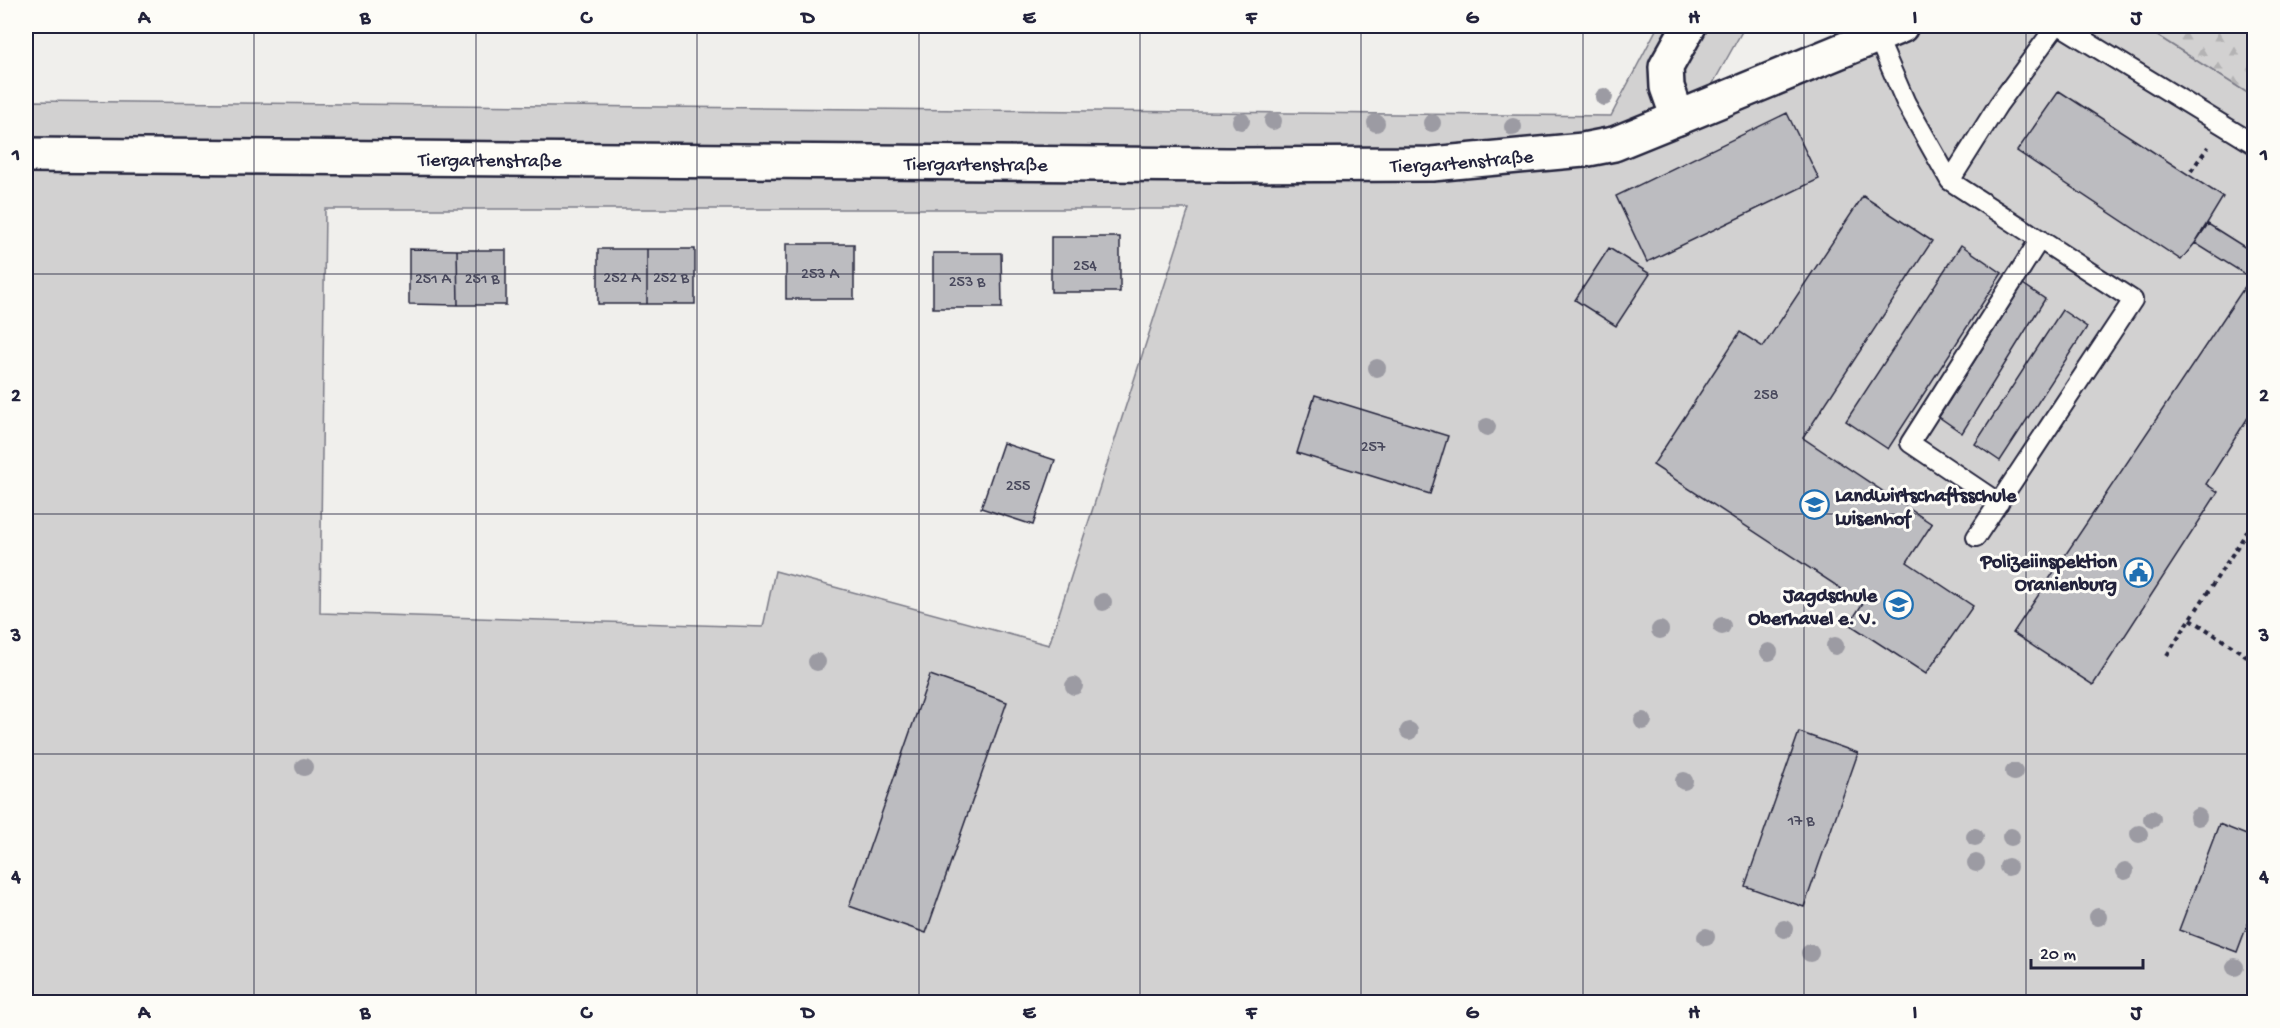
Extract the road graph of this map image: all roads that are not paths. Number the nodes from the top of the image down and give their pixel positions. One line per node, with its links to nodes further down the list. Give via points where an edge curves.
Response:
1 (1689, 26): 5 (street, via 1666,67 1667,87)
2 (2056, 26): 8 (lane, via 1998,105)
3 (2061, 26): 6 (lane)
4 (1889, 31): 5 (street, Tiergartenstraße); 8 (lane, via 1906,103)
5 (1678, 118): 7 (street, Tiergartenstraße, via 1614,144 1583,150 1432,164)
6 (2254, 144)
7 (26, 155)
8 (1950, 181): 9 (lane)
9 (2040, 239): 10 (lane, via 1910,443); 10 (lane, via 2133,300)
10 (1999, 503): 11 (lane)
11 (1976, 537)

